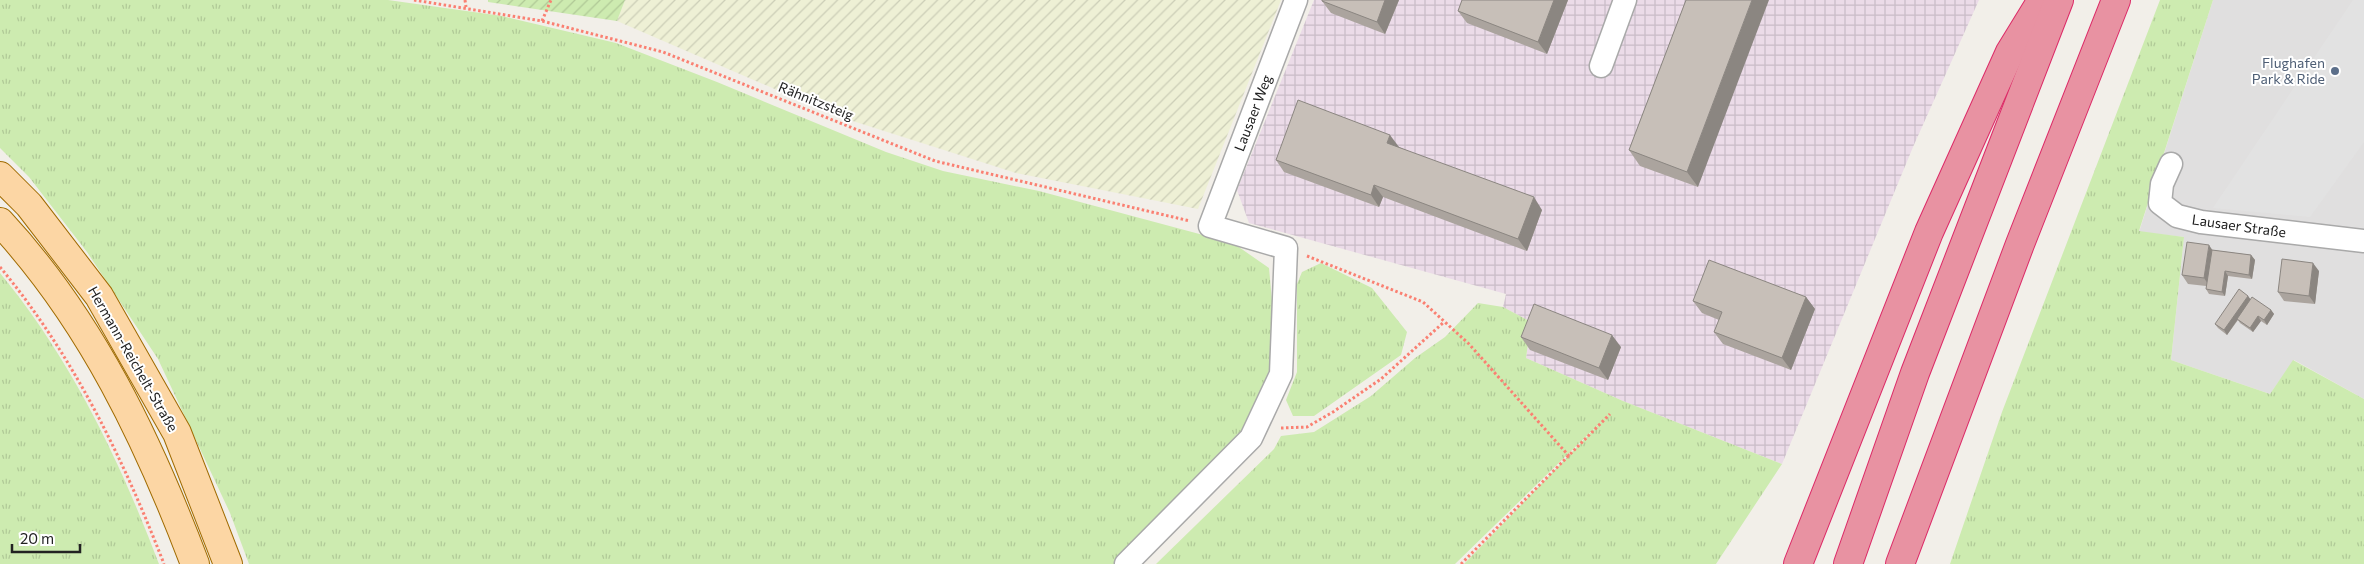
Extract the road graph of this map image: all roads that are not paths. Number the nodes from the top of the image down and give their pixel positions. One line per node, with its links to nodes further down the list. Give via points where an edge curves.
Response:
1 (1296, 0): 13 (street, Lausaer Weg, via 1210,226 1286,248 1281,374 1251,438)
2 (1625, 0): 6 (street)
3 (2042, 0): 14 (highway, via 2010,52 1930,232)
4 (2059, 0): 15 (highway, via 1915,373)
5 (2116, 0): 16 (highway)
6 (1601, 66)
7 (2171, 164): 10 (street, Lausaer Straße, via 2162,184 2160,203 2177,216 2210,223)
8 (0, 176): 12 (main road, Hermann-Reichelt-Straße, via 29,205 99,296 177,433)
9 (0, 222): 11 (main road, Hermann-Reichelt-Straße, via 39,268 101,359 147,445)
10 (2364, 241)
11 (195, 564)
12 (228, 564)
13 (1126, 564)
14 (1798, 564)
15 (1848, 564)
16 (1900, 564)

